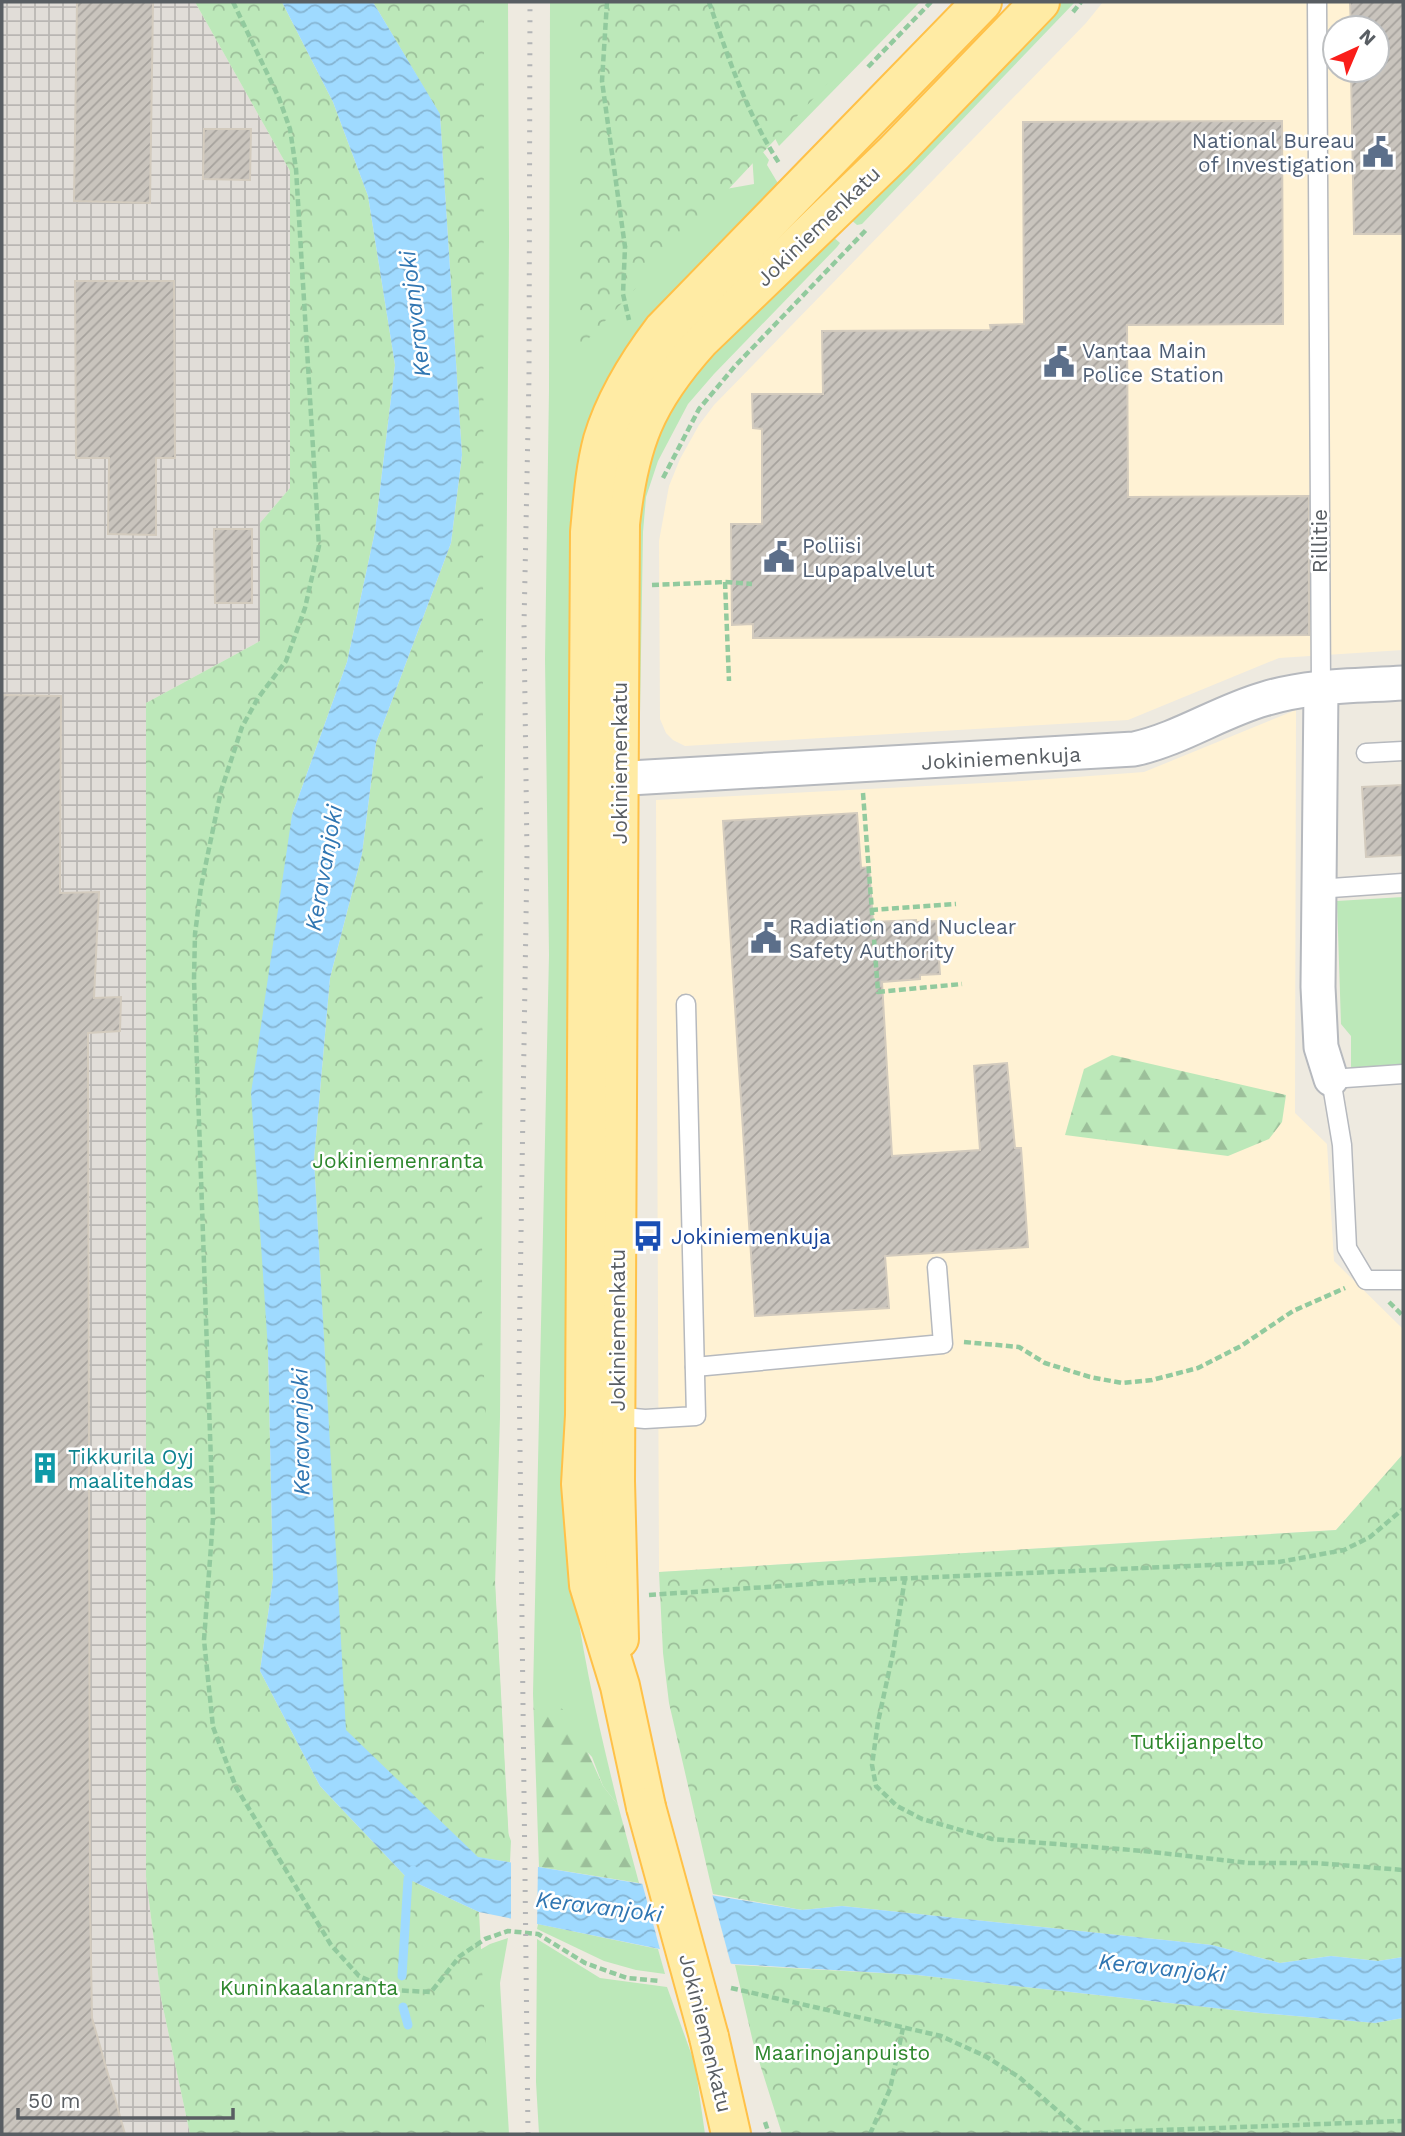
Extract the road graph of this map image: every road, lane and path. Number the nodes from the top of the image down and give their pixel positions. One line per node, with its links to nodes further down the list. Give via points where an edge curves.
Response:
1 (233, 2): 42 (path, via 290,129 319,546 305,608 286,661 242,727 221,791 195,934 213,1519 205,1653 213,1727 236,1787 331,1945 359,1976 391,1990)
2 (607, 2): 10 (path, via 602,81 625,247 623,294)
3 (709, 2): 8 (path, via 759,131)
4 (982, 2): 23 (main road, Jokiniemenkatu, via 663,330 624,390 603,439 590,532)
5 (1081, 2): 7 (path)
6 (1317, 2): 19 (lane, Rillitie)
7 (1055, 9): 23 (main road, Jokiniemenkatu, via 894,153 701,340 654,399 625,478)
8 (778, 161)
9 (873, 223): 11 (path, via 699,409)
10 (631, 325)
11 (659, 487)
12 (652, 572): 14 (path)
13 (725, 582): 14 (path); 15 (path); 17 (path)
14 (652, 584): 16 (path)
15 (752, 584)
16 (652, 597)
17 (729, 681)
18 (1403, 682): 19 (street, Jokiniemenkuja)
19 (1321, 688): 22 (street, Jokiniemenkuja, via 1262,699 1160,743 1134,749); 25 (street, Rillitie)
20 (1403, 751): 21 (lane)
21 (1366, 752)
22 (861, 766): 23 (street, Jokiniemenkuja); 27 (path)
23 (604, 779): 37 (main road, Jokiniemenkatu)
24 (1403, 883): 25 (lane)
25 (1317, 889): 31 (street, Rillitie, via 1321,1047)
26 (956, 904): 27 (path)
27 (871, 910): 28 (path, via 878,992)
28 (962, 984)
29 (686, 1004): 36 (lane)
30 (1403, 1074): 31 (lane)
31 (1331, 1079): 33 (lane, via 1342,1145 1347,1248)
32 (937, 1267): 35 (lane)
33 (1366, 1280): 34 (lane); 35 (path, via 1293,1311 1198,1368 1152,1380 1122,1383 1090,1377 1045,1363 1019,1347 969,1341)
34 (1403, 1280)
35 (943, 1345): 36 (lane)
36 (695, 1367): 37 (lane, via 696,1416)
37 (600, 1416): 45 (main road, Jokiniemenkatu, bridge, via 615,1481 620,1686 646,1807)
38 (1403, 1509): 39 (path, via 1370,1537 1344,1550 1279,1562)
39 (905, 1578): 40 (path); 41 (path, via 872,1765 876,1786 897,1806 922,1819 992,1839 1248,1863)
40 (648, 1595)
41 (1403, 1870)
42 (431, 1993)
43 (1403, 2121): 44 (path)
44 (1083, 2133): 46 (path, via 1019,2077 985,2056 941,2036 903,2028 890,2089); 47 (path)
45 (732, 2134)
46 (870, 2134)
47 (1020, 2134)

